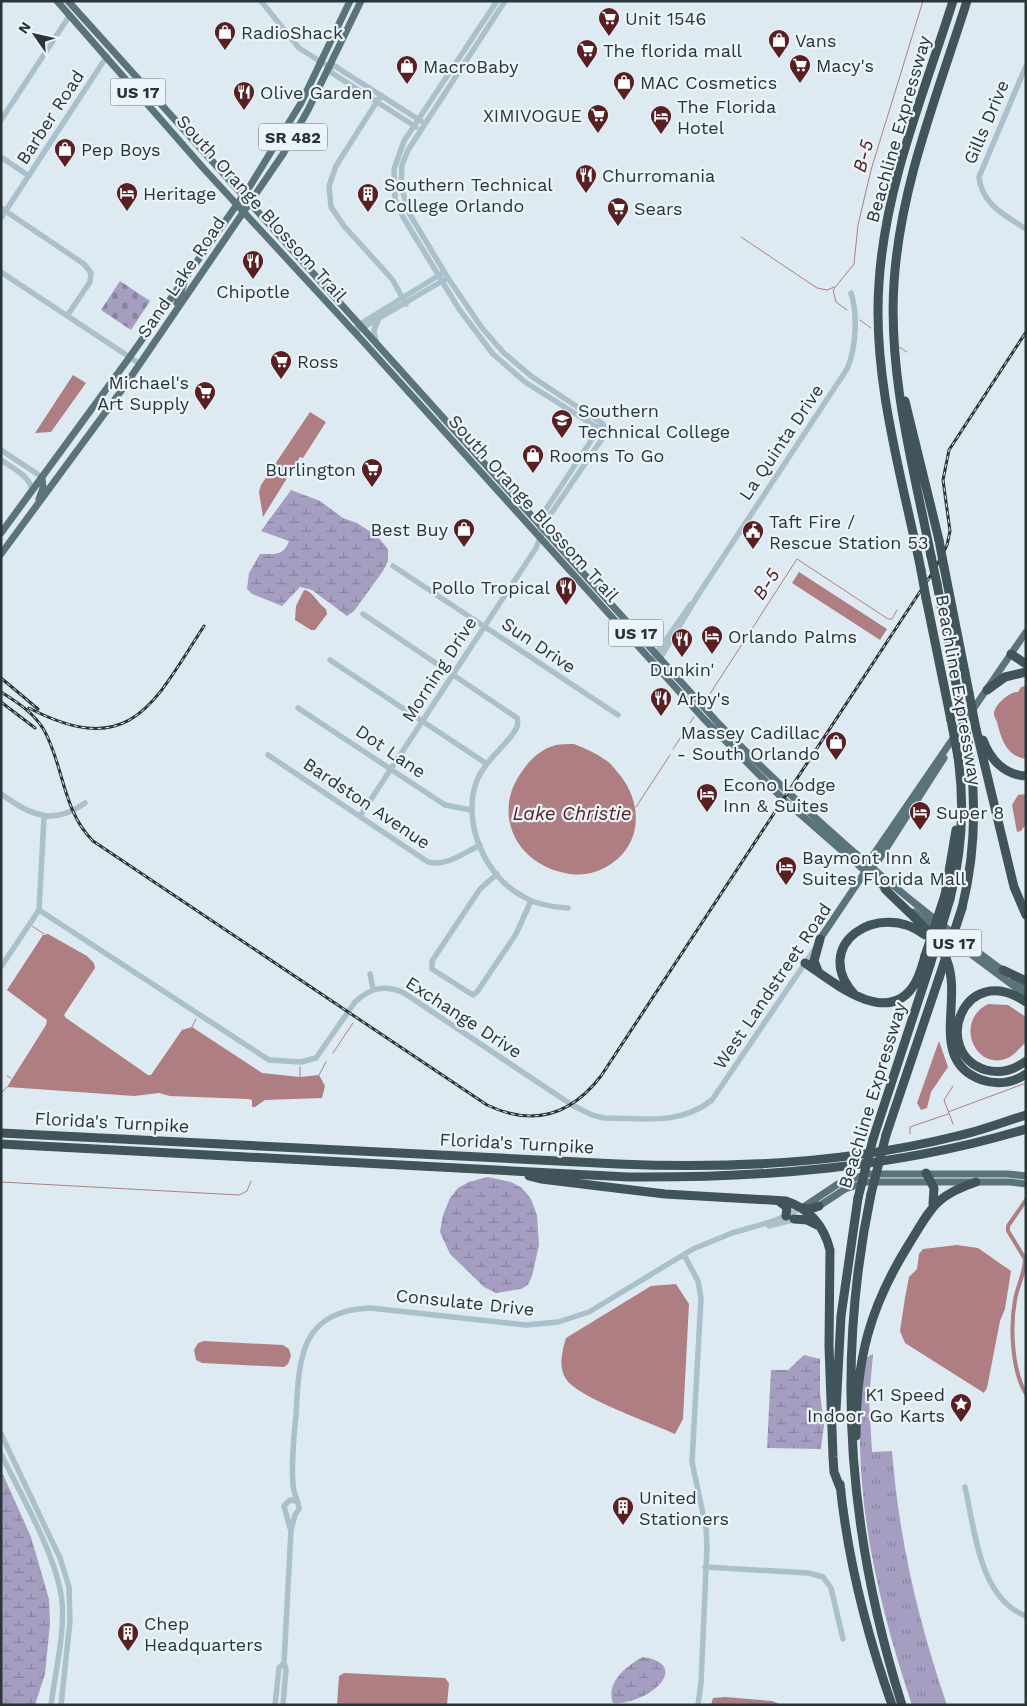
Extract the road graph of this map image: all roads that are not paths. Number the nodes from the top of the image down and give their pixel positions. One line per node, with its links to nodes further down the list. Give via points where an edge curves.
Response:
1 (58, 1): 10 (main road)
2 (68, 1): 11 (main road, South Orange Blossom Trail / US 17)
3 (261, 1): 12 (street, via 298,48)
4 (350, 1): 12 (main road, Sand Lake Road / SR 482)
5 (361, 1): 14 (main road, Sand Lake Road / SR 482)
6 (497, 1): 17 (street)
7 (505, 1): 20 (street)
8 (953, 1): 96 (highway, Beachline Expressway, bridge, via 898,173 878,284 884,386 958,757 962,816 960,856)
9 (967, 1): 45 (highway, Beachline Expressway, via 912,176 900,230 894,312)
10 (70, 15): 11 (main road, via 100,48); 18 (street)
11 (110, 53): 22 (street, Barber Road); 23 (main road, South Orange Blossom Trail / US 17, via 119,58); 24 (main road, South Orange Blossom Trail / US 17)
12 (321, 62): 14 (street); 23 (main road, Sand Lake Road / SR 482, via 291,120)
13 (1026, 66): 29 (street, Gills Drive, via 979,178 980,188 990,205)
14 (329, 67): 15 (street, via 335,66); 16 (street, via 332,73); 25 (main road, Sand Lake Road / SR 482, via 298,129)
15 (381, 95): 16 (street); 17 (street)
16 (377, 102): 19 (street); 35 (street, via 336,166 330,178 329,195 337,217 392,279)
17 (418, 119): 19 (street); 20 (street)
18 (1, 120)
19 (414, 125): 20 (street); 33 (street, via 396,158 393,177 395,199)
20 (423, 127): 31 (street, via 403,160 401,186 409,213)
21 (1, 157): 22 (street)
22 (29, 176): 26 (street, Barber Road)
23 (243, 195): 24 (main road, Sand Lake Road / SR 482); 25 (main road, South Orange Blossom Trail / US 17)
24 (236, 204): 27 (main road, South Orange Blossom Trail / US 17); 32 (main road, Sand Lake Road / SR 482)
25 (251, 204): 27 (main road, Sand Lake Road / SR 482); 39 (main road, South Orange Blossom Trail / US 17)
26 (4, 209): 28 (street, Barber Road); 37 (street, via 84,264 91,273 90,282)
27 (244, 213): 40 (main road, Sand Lake Road / SR 482); 41 (main road, South Orange Blossom Trail / US 17)
28 (1, 218)
29 (1026, 230)
30 (1, 272): 37 (street)
31 (447, 275): 33 (street); 46 (street, via 482,328 504,353)
32 (185, 278): 40 (main road, via 184,290); 43 (main road, Sand Lake Road / SR 482)
33 (440, 279): 35 (street); 36 (street); 46 (street, via 478,336 513,372)
34 (851, 293): 64 (street, La Quinta Drive, via 854,338 848,368)
35 (403, 297): 36 (street); 39 (street)
36 (406, 304): 38 (street)
37 (66, 316): 43 (street)
38 (380, 320): 39 (street); 42 (street, via 374,330)
39 (362, 326): 41 (street); 42 (main road, South Orange Blossom Trail / US 17)
40 (164, 329): 44 (main road, Sand Lake Road / SR 482)
41 (354, 332): 57 (main road, South Orange Blossom Trail / US 17)
42 (376, 342): 55 (main road, South Orange Blossom Trail / US 17)
43 (129, 358): 44 (street); 49 (main road, Sand Lake Road / SR 482)
44 (140, 364): 52 (main road, Sand Lake Road / SR 482)
45 (900, 392): 74 (highway, bridge, via 905,398 939,540); 139 (highway, Beachline Expressway, bridge, via 968,742 974,784 975,830 970,878 962,908 886,1135 871,1194 857,1282 850,1368 852,1460)
46 (601, 427): 50 (street); 50 (street, via 606,433)
47 (1, 450): 51 (street)
48 (1, 460): 53 (street, via 26,478)
49 (55, 460): 51 (main road, Sand Lake Road / SR 482); 52 (main road, via 48,480)
50 (572, 476): 55 (street, Morning Drive)
51 (42, 478): 53 (main road, Sand Lake Road / SR 482); 54 (main road, via 42,495)
52 (50, 488): 54 (main road, Sand Lake Road / SR 482)
53 (32, 491): 56 (main road, Sand Lake Road / SR 482)
54 (32, 513): 58 (main road, Sand Lake Road / SR 482)
55 (542, 527): 57 (street, Morning Drive); 64 (main road, South Orange Blossom Trail / US 17)
56 (1, 533)
57 (541, 538): 61 (street, Morning Drive); 66 (main road, South Orange Blossom Trail / US 17)
58 (1, 554)
59 (393, 566): 61 (street, Sun Drive)
60 (363, 614): 69 (street)
61 (485, 626): 69 (street, Morning Drive); 72 (street, Sun Drive)
62 (1026, 632): 63 (main road)
63 (1011, 654): 67 (highway); 70 (main road)
64 (657, 656): 66 (street, La Quinta Drive); 79 (main road, South Orange Blossom Trail / US 17)
65 (330, 660): 73 (street)
66 (651, 661): 76 (main road, South Orange Blossom Trail / US 17)
67 (1026, 664)
68 (1026, 672): 70 (highway, via 1005,677)
69 (453, 674): 73 (street, Morning Drive); 77 (street, via 517,718 516,729)
70 (987, 690): 87 (main road, via 949,746 938,769)
71 (298, 708): 78 (street, Dot Lane)
72 (618, 715)
73 (422, 722): 77 (street); 78 (street, Morning Drive)
74 (978, 727): 80 (highway, via 995,762 1008,772); 94 (highway, via 1013,882)
75 (268, 755): 84 (street, Bardston Avenue)
76 (746, 763): 79 (main road); 88 (main road, South Orange Blossom Trail / US 17)
77 (487, 764): 83 (street, via 474,788)
78 (391, 769): 83 (street, Dot Lane, via 445,805); 84 (street, Morning Drive)
79 (764, 769): 87 (main road, South Orange Blossom Trail / US 17)
80 (1026, 776)
81 (1, 794): 85 (street, via 28,812)
82 (85, 803): 85 (street, via 71,811)
83 (471, 810): 86 (street)
84 (360, 816): 86 (street, Bardston Avenue, via 428,862 436,864)
85 (44, 817): 93 (street)
86 (480, 845): 89 (street)
87 (869, 866): 88 (main road); 99 (main road, South Orange Blossom Trail / US 17)
88 (865, 872): 90 (main road, South Orange Blossom Trail / US 17); 95 (main road, West Landstreet Road)
89 (497, 874): 91 (street, via 514,892); 91 (street, via 473,899 431,965 432,969 473,995 478,992 516,934)
90 (885, 889): 106 (main road, South Orange Blossom Trail / US 17); 108 (highway, via 942,951 952,978)
91 (531, 901): 92 (street)
92 (568, 908)
93 (39, 910): 98 (street); 104 (street, via 269,1060 301,1062 316,1058 355,1002)
94 (1026, 915)
95 (820, 939): 97 (street, West Landstreet Road); 100 (highway, via 814,961)
96 (928, 960): 105 (highway, via 913,988 899,999 877,1003); 133 (highway, Beachline Expressway, bridge, via 858,1198 840,1316 836,1418)
97 (805, 963): 100 (highway); 111 (street, West Landstreet Road)
98 (1, 967)
99 (1002, 970): 102 (highway); 103 (main road, South Orange Blossom Trail / US 17)
100 (818, 972): 105 (highway)
101 (370, 974): 104 (street)
102 (1026, 981)
103 (1026, 987)
104 (373, 989): 111 (street, Exchange Drive, via 395,989 404,993 592,1115 604,1118 678,1118 702,1108)
105 (855, 995): 108 (highway, via 841,970 844,946 861,928 889,921 915,928 936,947 948,973)
106 (1026, 995)
107 (1026, 1002): 109 (highway, via 1003,990 980,994 968,1002 961,1013 957,1034 965,1055 982,1069 1006,1071)
108 (952, 1005): 110 (highway, via 950,1042 966,1071 994,1083)
109 (1026, 1061)
110 (1026, 1074)
111 (720, 1090)
112 (1026, 1115): 114 (highway, Florida's Turnpike, via 958,1136 874,1152 815,1160 712,1165 618,1164)
113 (1026, 1129): 116 (highway, Florida's Turnpike, via 905,1158 786,1173 656,1178)
114 (1, 1133)
115 (1, 1144): 116 (highway, Florida's Turnpike)
116 (512, 1171): 123 (highway, via 541,1179 665,1194)
117 (926, 1173): 118 (main road, Consulate Drive); 119 (main road, Consulate Drive, via 867,1174); 120 (highway)
118 (1026, 1176)
119 (850, 1180): 125 (main road, via 819,1200); 125 (main road, Consulate Drive, via 831,1188)
120 (932, 1182): 121 (main road, Consulate Drive); 124 (highway, via 935,1192); 125 (main road, Consulate Drive, via 881,1181 855,1185)
121 (976, 1182): 122 (main road, Consulate Drive); 124 (highway, via 951,1191)
122 (1026, 1184)
123 (778, 1200): 125 (highway); 126 (highway, via 787,1207)
124 (933, 1205): 139 (highway, via 889,1276 875,1306 864,1345 857,1417)
125 (812, 1210): 126 (street, Consulate Drive); 127 (highway)
126 (790, 1218): 127 (highway, via 810,1220); 128 (street, Consulate Drive, via 717,1239)
127 (822, 1230): 133 (highway, via 830,1250 828,1346 833,1457 834,1472)
128 (684, 1255): 131 (street, Consulate Drive, via 590,1312 550,1324 526,1325 370,1308 345,1310 332,1316 312,1334 300,1359); 140 (street, via 700,1292 692,1462 706,1534)
129 (1, 1434): 145 (street, via 60,1558 69,1587 70,1621)
130 (1, 1454): 144 (street, via 52,1562 60,1588 62,1620)
131 (293, 1484): 134 (street, Consulate Drive); 135 (street, Consulate Drive)
132 (965, 1487): 141 (street, via 990,1585 1004,1602)
133 (841, 1490): 149 (highway, Beachline Expressway, via 861,1611)
134 (288, 1501): 135 (street); 136 (street, via 284,1508)
135 (296, 1501): 137 (street, via 300,1510)
136 (287, 1514): 137 (street); 138 (street)
137 (295, 1515): 138 (street)
138 (291, 1530): 143 (street)
139 (861, 1536): 150 (highway, Beachline Expressway, via 874,1604)
140 (706, 1568): 142 (street, via 820,1575 830,1585); 148 (street)
141 (1026, 1616)
142 (843, 1639)
143 (284, 1663): 146 (street, via 279,1668); 147 (street)
144 (52, 1705)
145 (61, 1705)
146 (275, 1705)
147 (282, 1705)
148 (698, 1705)
149 (892, 1705)
150 (902, 1705)

